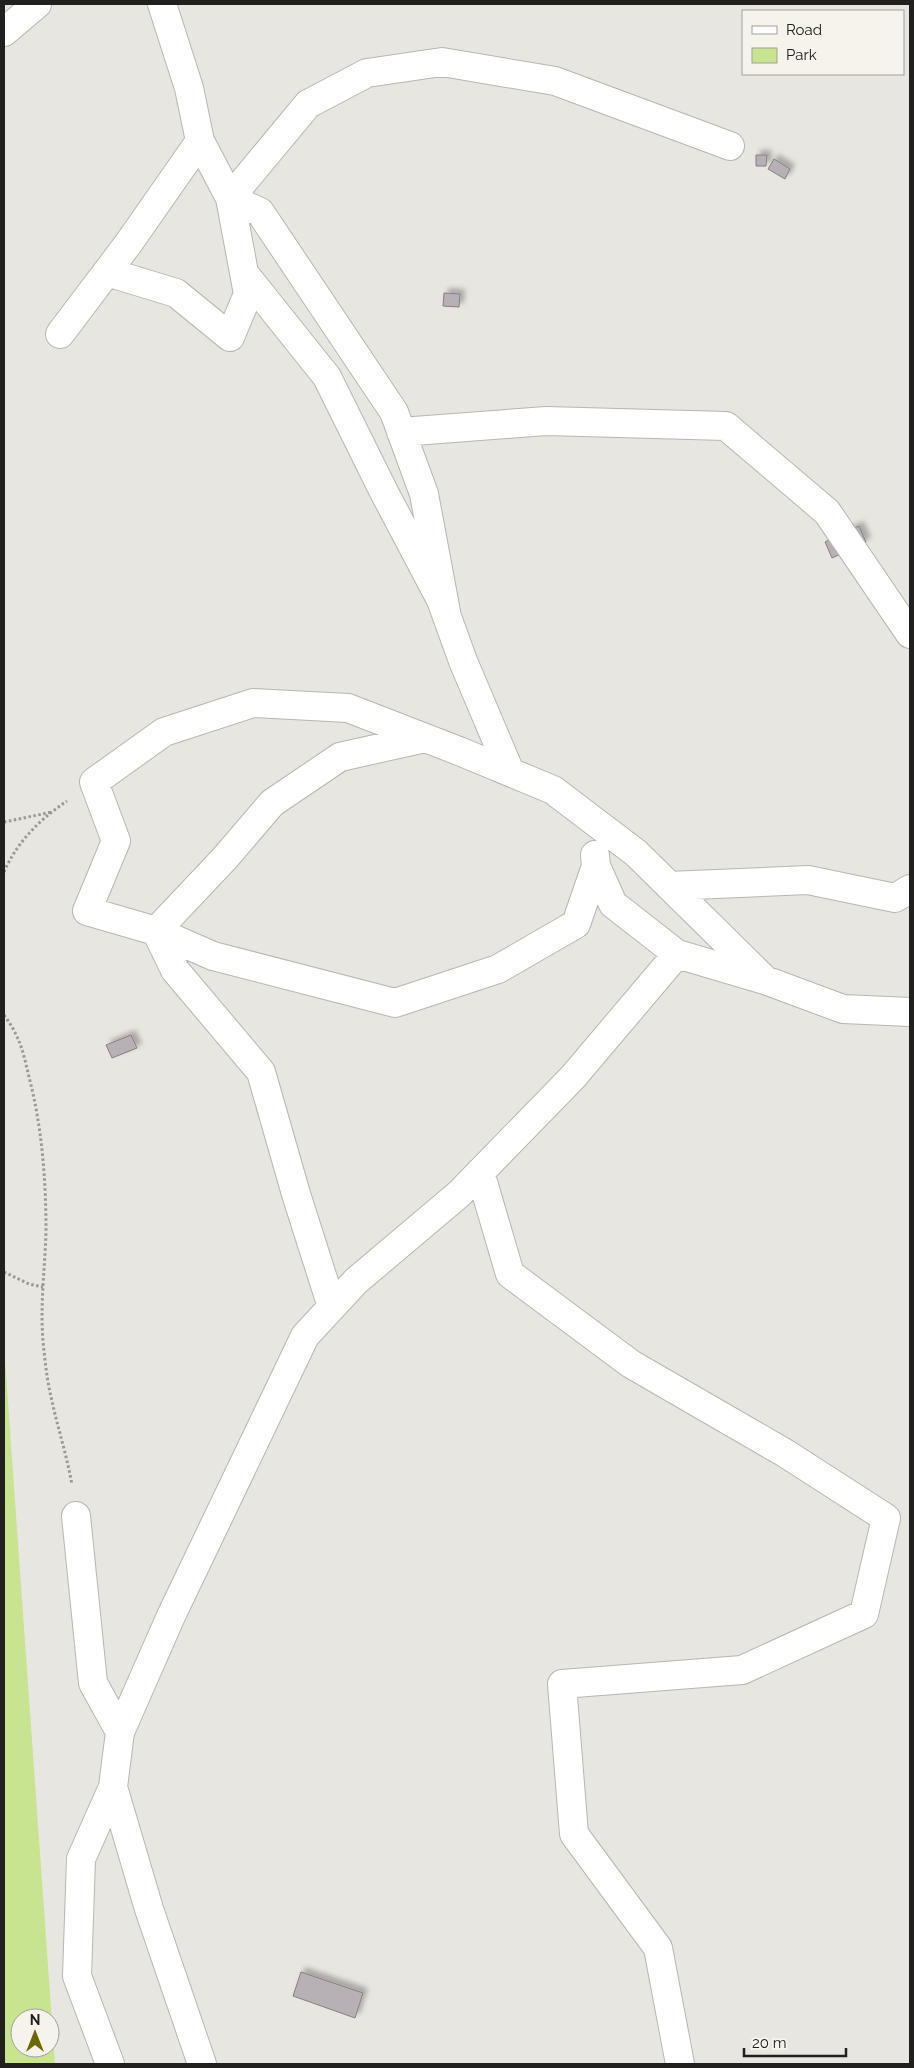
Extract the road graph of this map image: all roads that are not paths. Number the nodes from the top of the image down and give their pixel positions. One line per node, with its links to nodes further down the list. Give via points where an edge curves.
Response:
1 (37, 4): 3 (street)
2 (162, 4): 4 (street, via 189,88)
3 (4, 32)
4 (200, 141): 6 (street); 7 (street)
5 (730, 146): 6 (street, via 555,81 442,62 367,73 308,104)
6 (230, 198): 8 (street); 10 (street, via 260,212 394,412)
7 (107, 272): 8 (street, via 176,293 230,337 248,294); 9 (street)
8 (244, 273): 11 (street, via 327,377)
9 (60, 334)
10 (401, 432): 11 (street, via 424,494); 12 (street, via 546,421 726,426 827,512)
11 (447, 617): 14 (street)
12 (910, 634)
13 (425, 738): 14 (street); 19 (street, via 340,757 272,803); 19 (street, via 348,708 253,703 164,732 94,782 116,842 87,911)
14 (510, 772): 15 (street, via 553,790)
15 (594, 821): 16 (street); 17 (street, via 636,854)
16 (596, 866): 19 (street, via 576,924 498,969 395,1003 213,956); 20 (street, via 613,904)
17 (669, 886): 18 (street, via 808,880 895,898); 21 (street)
18 (910, 889)
19 (156, 931): 24 (street, via 175,970 261,1072)
20 (677, 954): 21 (street); 23 (street, via 572,1077)
21 (765, 980): 22 (street, via 843,1009)
22 (910, 1012)
23 (480, 1172): 24 (street, via 459,1194 356,1280); 30 (street, via 510,1274 631,1364 785,1453 886,1518 864,1614 742,1670 562,1684 574,1834 658,1948)
24 (332, 1307): 26 (street, via 305,1336 171,1616)
25 (76, 1516): 26 (street, via 93,1683)
26 (120, 1732): 27 (street)
27 (113, 1787): 28 (street, via 81,1859 78,1976); 29 (street, via 149,1909)
28 (110, 2064)
29 (202, 2064)
30 (680, 2064)

